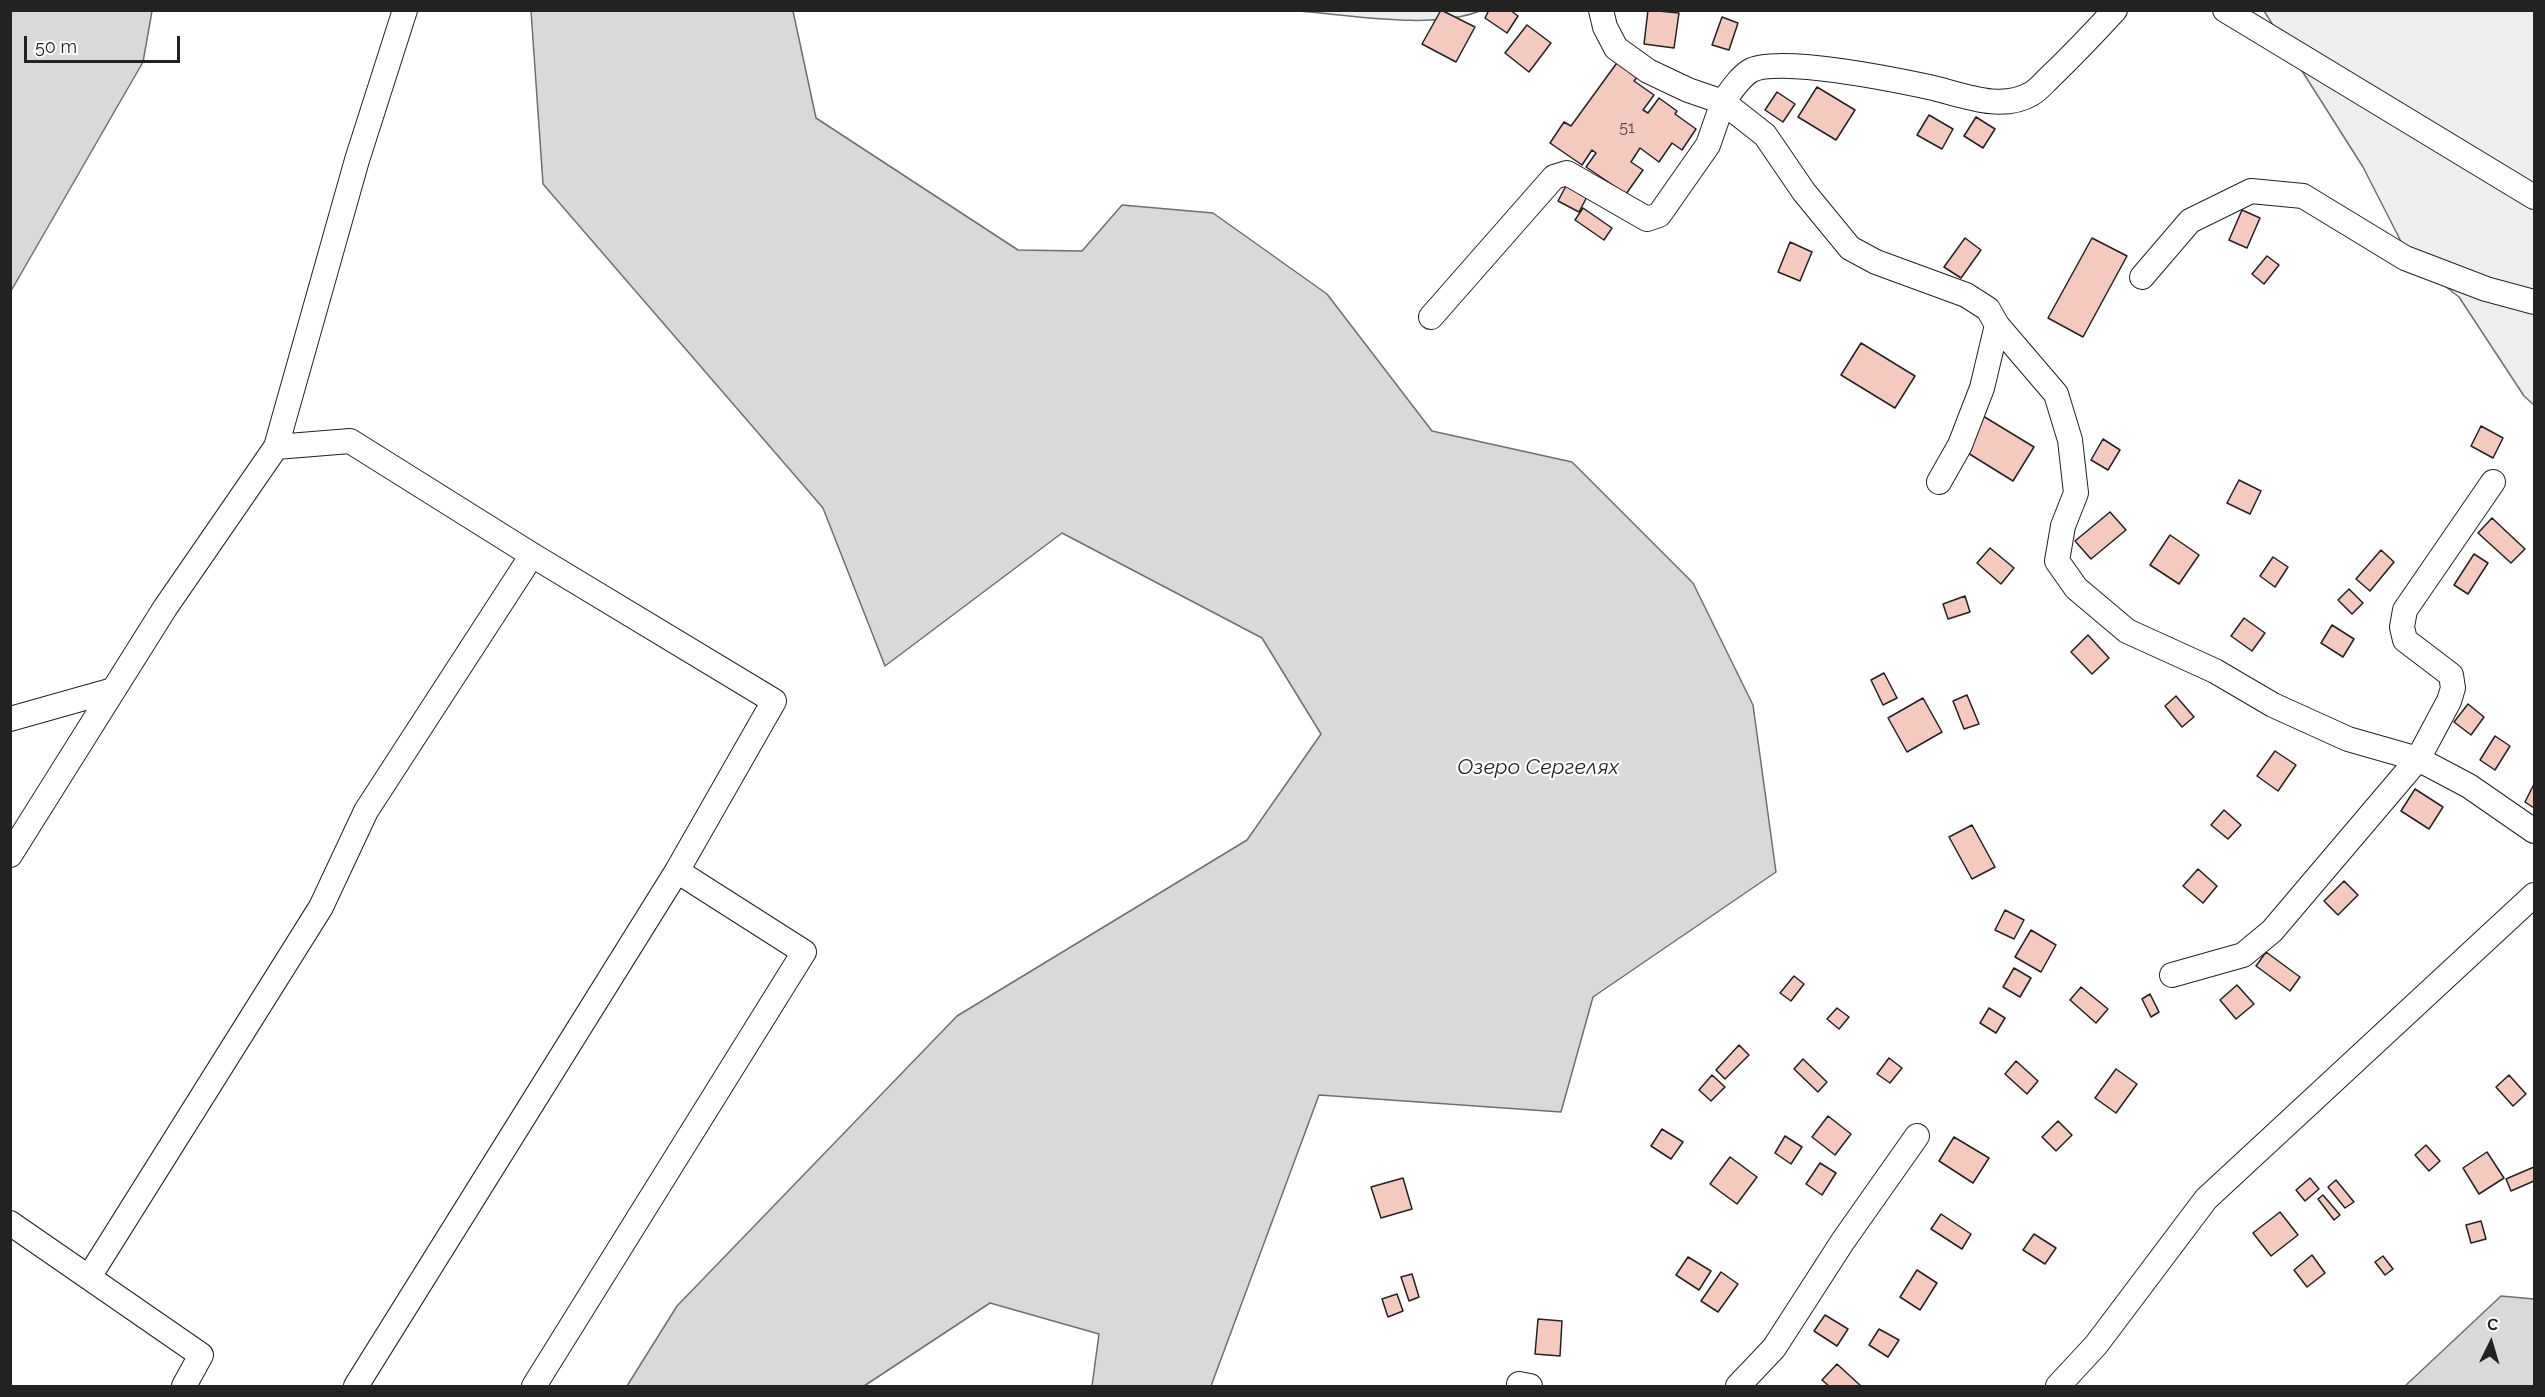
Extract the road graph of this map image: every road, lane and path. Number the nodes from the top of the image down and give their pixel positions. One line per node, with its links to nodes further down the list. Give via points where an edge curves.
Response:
1 (405, 10): 11 (street, via 357,160)
2 (1600, 10): 5 (street, via 1616,48 1648,71)
3 (2115, 10): 5 (street, via 2031,94 2005,102 1816,68 1771,64 1751,70)
4 (2225, 10): 6 (street)
5 (1723, 102): 9 (street, via 1708,146 1659,215 1647,219 1567,173 1554,177); 10 (street, via 1765,135 1804,192 1850,248 1876,262 1966,295 1988,309)
6 (2535, 197)
7 (2142, 277): 8 (street, via 2190,221 2251,190 2302,196 2405,258 2486,289)
8 (2535, 302)
9 (1431, 317)
10 (1997, 325): 12 (street, via 1982,388 1960,446); 17 (street, via 2055,394 2070,440 2076,493 2063,526 2057,561 2076,588 2127,631 2215,671 2273,705 2348,740)
11 (276, 447): 14 (street, via 350,441); 15 (street)
12 (1939, 482)
13 (2493, 482): 17 (street, via 2405,610 2405,640 2451,675 2453,688 2450,701)
14 (532, 555): 20 (street, via 774,701); 25 (street, via 366,811 321,907)
15 (113, 690): 16 (street); 19 (street)
16 (10, 719)
17 (2418, 759): 18 (street, via 2469,786); 22 (street, via 2272,930 2242,955)
18 (2535, 831)
19 (10, 855)
20 (677, 871): 27 (street); 28 (street, via 804,952)
21 (2535, 895): 30 (street, via 2205,1199 2096,1345)
22 (2172, 975)
23 (1917, 1136): 29 (street, via 1774,1348)
24 (10, 1223): 25 (street)
25 (90, 1278): 26 (street, via 201,1355)
26 (184, 1386)
27 (356, 1386)
28 (534, 1386)
29 (1738, 1386)
30 (2058, 1386)

